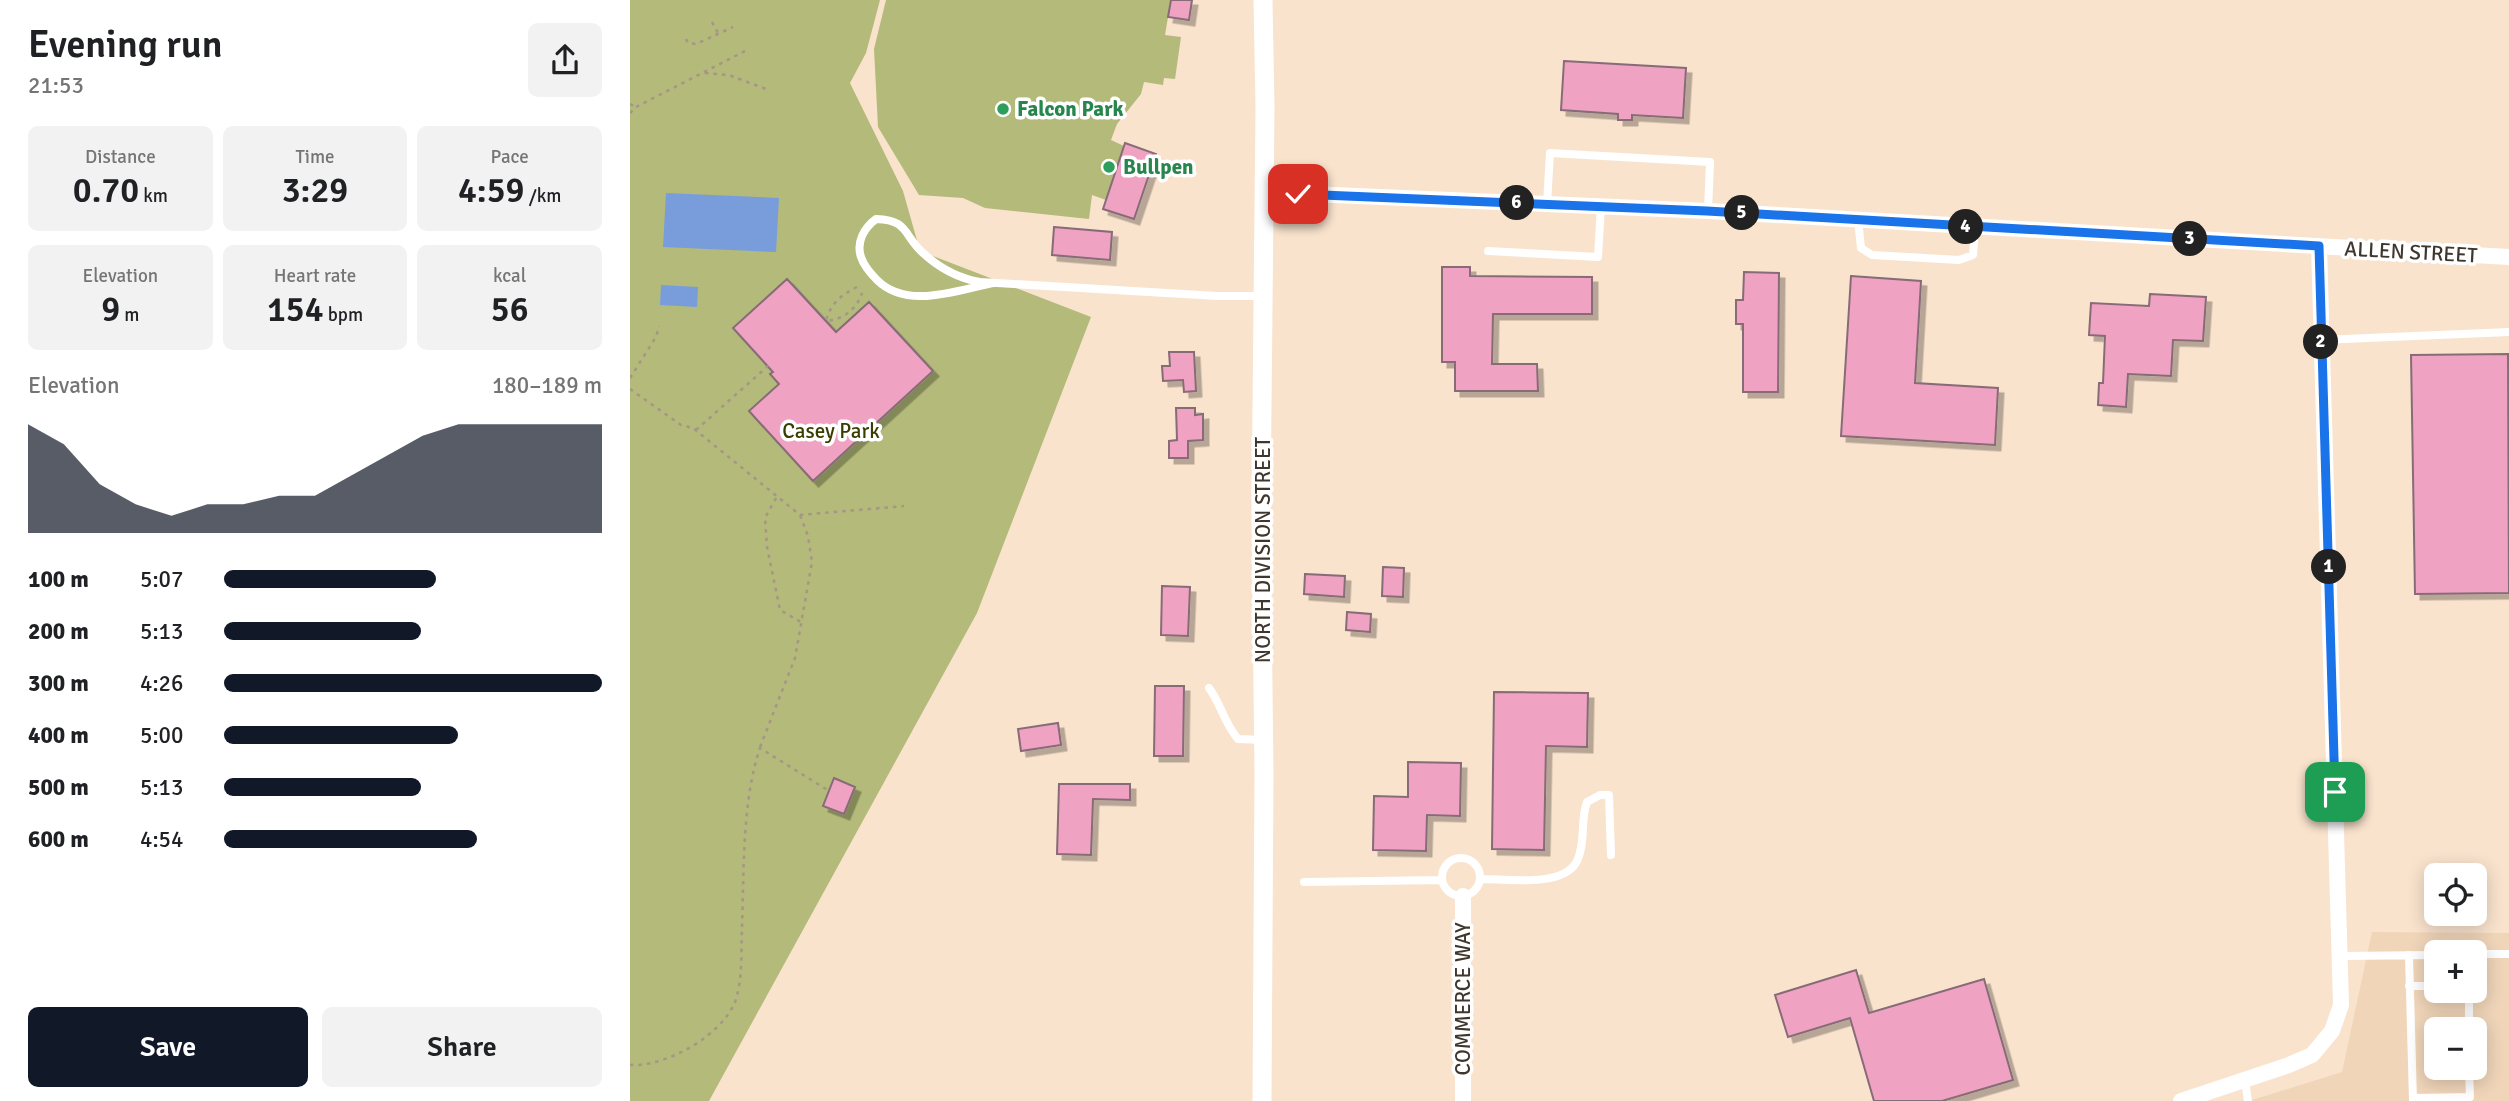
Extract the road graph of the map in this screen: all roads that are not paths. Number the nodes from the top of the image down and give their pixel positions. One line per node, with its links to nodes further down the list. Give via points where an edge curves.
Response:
1 (1263, 0): 2 (street, NORTH DIVISION STREET)
2 (1265, 192): 3 (street, ALLEN STREET); 12 (street, NORTH DIVISION STREET)
3 (1547, 204): 4 (street, ALLEN STREET); 5 (lane, via 1550,153 1710,162)
4 (1601, 206): 5 (street, ALLEN STREET); 9 (lane, via 1598,257)
5 (1707, 211): 6 (street, ALLEN STREET)
6 (1858, 219): 7 (street, ALLEN STREET); 7 (lane, via 1861,248 1872,255 1959,260 1973,255)
7 (1975, 227): 8 (street, ALLEN STREET)
8 (2319, 246): 10 (street, ALLEN STREET); 14 (street)
9 (1488, 251)
10 (2509, 257)
11 (993, 283): 11 (lane, via 969,280 938,266 920,251 906,229 890,220 876,219 864,228 860,256 868,271 897,293 918,296); 12 (lane)
12 (1265, 296): 16 (street, NORTH DIVISION STREET)
13 (2509, 332): 14 (lane)
14 (2321, 340): 26 (street)
15 (1209, 688): 16 (lane, via 1238,738)
16 (1263, 740): 32 (street, NORTH DIVISION STREET)
17 (1611, 855): 18 (lane, via 1609,795 1600,794 1587,802 1577,861 1566,874 1552,879)
18 (1480, 879): 19 (lane, via 1473,862 1460,858 1449,862); 21 (lane, via 1474,891)
19 (1442, 880): 20 (lane); 21 (lane, via 1451,893)
20 (1304, 883)
21 (1463, 896): 33 (street, COMMERCE WAY)
22 (2487, 954): 23 (lane)
23 (2509, 954)
24 (2409, 955): 25 (lane); 26 (lane); 27 (lane)
25 (2424, 955)
26 (2341, 956): 30 (street, via 2341,1005 2325,1042 2303,1060)
27 (2409, 986): 28 (lane); 31 (lane)
28 (2424, 986)
29 (2469, 1080): 31 (lane, via 2470,1097)
30 (2245, 1081): 34 (street); 35 (lane)
31 (2413, 1100)
32 (1262, 1101)
33 (1463, 1101)
34 (2181, 1101)
35 (2248, 1101)

